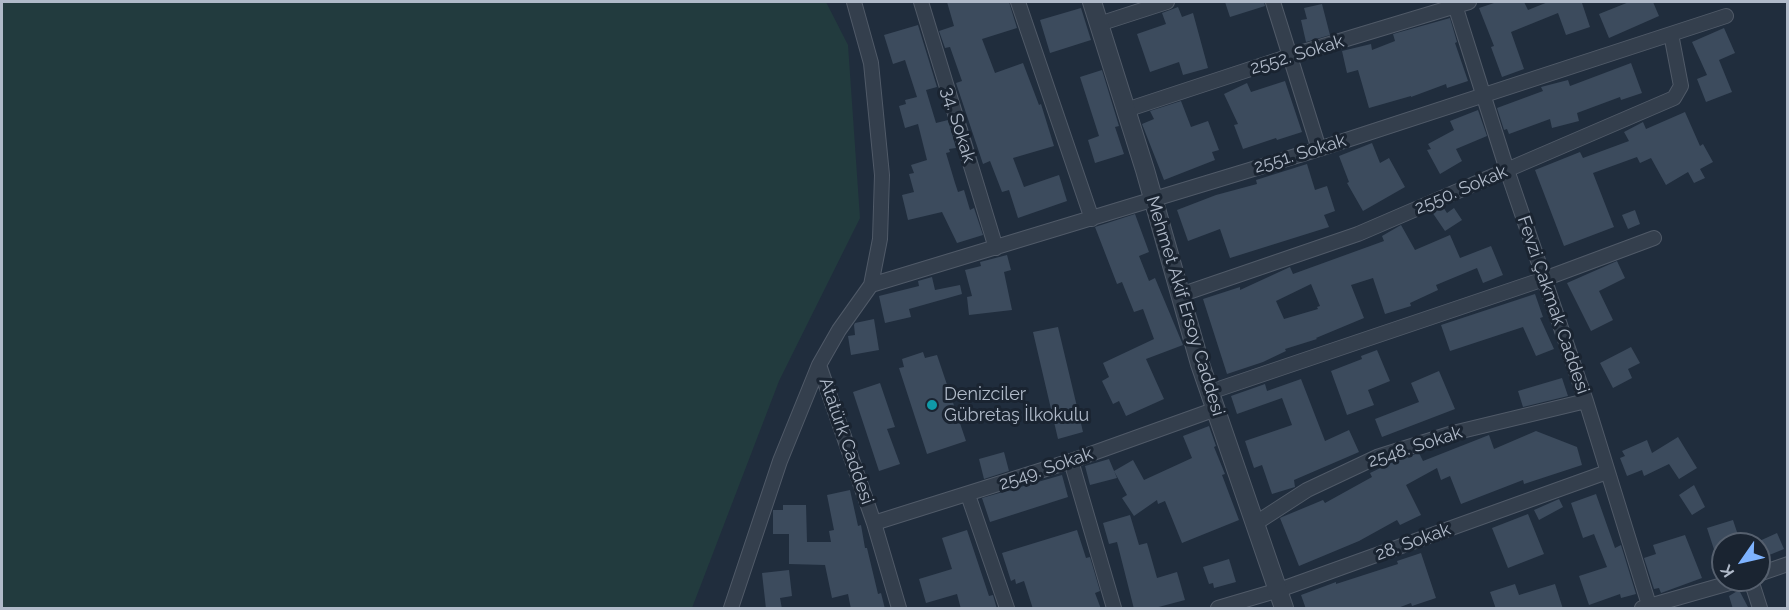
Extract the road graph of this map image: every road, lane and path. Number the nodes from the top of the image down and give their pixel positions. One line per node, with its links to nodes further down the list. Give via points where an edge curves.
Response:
1 (854, 2): 22 (street, Atatürk Caddesi, via 871,63 882,175 880,239)
2 (921, 2): 20 (street, 34. Sokak)
3 (1018, 2): 18 (street)
4 (1092, 2): 10 (street, Mehmet Akif Ersoy Caddesi)
5 (1167, 2): 10 (street)
6 (1274, 2): 12 (street)
7 (1469, 2): 8 (street, 2552. Sokak)
8 (1455, 4): 12 (street, 2552. Sokak); 13 (street, Fevzi Çakmak Caddesi)
9 (1726, 16): 11 (street, 2551. Sokak)
10 (1099, 24): 14 (street, Mehmet Akif Ersoy Caddesi)
11 (1671, 34): 13 (street, 2551. Sokak); 16 (street, 2550. Sokak, via 1681,86 1674,98)
12 (1290, 56): 14 (street, 2552. Sokak); 15 (street)
13 (1483, 95): 15 (street, 2551. Sokak); 16 (street, Fevzi Çakmak Caddesi)
14 (1126, 110): 17 (street, Mehmet Akif Ersoy Caddesi)
15 (1319, 149): 17 (street, 2551. Sokak)
16 (1507, 170): 21 (street, Fevzi Çakmak Caddesi); 23 (street, 2550. Sokak, via 1358,234)
17 (1154, 200): 18 (street, 2551. Sokak); 23 (street, Mehmet Akif Ersoy Caddesi)
18 (1092, 219): 20 (street, 2551. Sokak)
19 (1654, 238): 21 (street, 2549. Sokak)
20 (996, 248): 22 (street, 2551. Sokak)
21 (1544, 279): 25 (street, 2549. Sokak); 26 (street, Fevzi Çakmak Caddesi)
22 (871, 285): 24 (street, Atatürk Caddesi)
23 (1180, 295): 25 (street, Mehmet Akif Ersoy Caddesi)
24 (819, 365): 30 (street, Atatürk Caddesi); 38 (street, via 780,461)
25 (1213, 401): 27 (street, 2549. Sokak); 31 (street, Mehmet Akif Ersoy Caddesi)
26 (1586, 401): 28 (street, Fevzi Çakmak Caddesi); 31 (street, 2548. Sokak, via 1453,433 1377,457 1307,490)
27 (1071, 461): 29 (street, 2549. Sokak); 41 (street)
28 (1607, 472): 35 (street, 28. Sokak); 37 (street, Fevzi Çakmak Caddesi)
29 (968, 495): 30 (street, 2549. Sokak); 40 (street)
30 (874, 523): 39 (street, Atatürk Caddesi)
31 (1256, 523): 35 (street, Mehmet Akif Ersoy Caddesi)
32 (1788, 564): 33 (street)
33 (1771, 570)
34 (1711, 589): 37 (street)
35 (1279, 590): 42 (street, 28. Sokak); 43 (street, Mehmet Akif Ersoy Caddesi)
36 (1755, 592): 44 (street)
37 (1647, 608)
38 (731, 609)
39 (899, 609)
40 (1006, 609)
41 (1114, 609)
42 (1218, 609)
43 (1284, 609)
44 (1760, 609)

